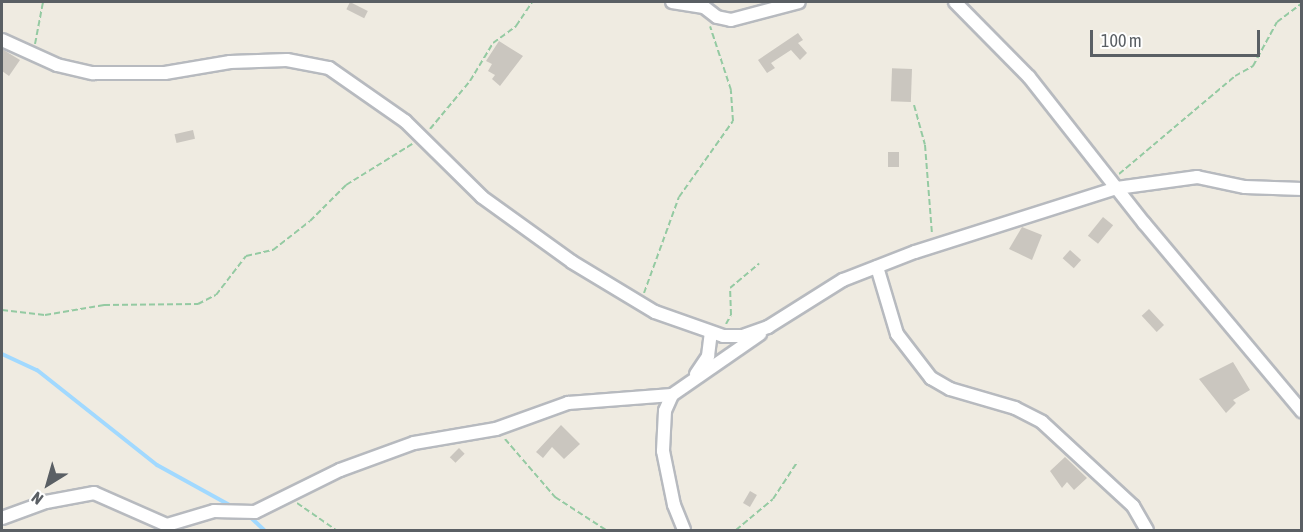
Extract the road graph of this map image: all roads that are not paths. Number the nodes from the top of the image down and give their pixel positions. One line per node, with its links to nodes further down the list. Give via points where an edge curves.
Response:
1 (672, 2): 2 (street, via 704,7 717,17 731,20)
2 (800, 2)
3 (955, 2): 5 (street, via 1029,77)
4 (2, 40): 9 (street, via 32,56 68,68 108,74 165,73 230,62 305,61 347,78 422,136 497,209 638,303)
5 (1114, 185): 6 (street, via 1197,177 1245,188); 7 (street); 12 (street)
6 (1302, 189)
7 (877, 267): 8 (street, via 822,291); 15 (street, via 897,334 931,378 950,389 1015,408 1042,422 1133,506)
8 (768, 327): 9 (street, via 743,336); 10 (street)
9 (711, 333): 10 (street, via 708,356)
10 (690, 382): 11 (street)
11 (672, 395): 13 (street, via 568,403 496,429 405,446 340,470 255,512 214,511 172,525 94,493 56,500); 14 (street, via 665,411 663,451 674,505)
12 (1302, 411)
13 (2, 518)
14 (684, 531)
15 (1147, 531)

